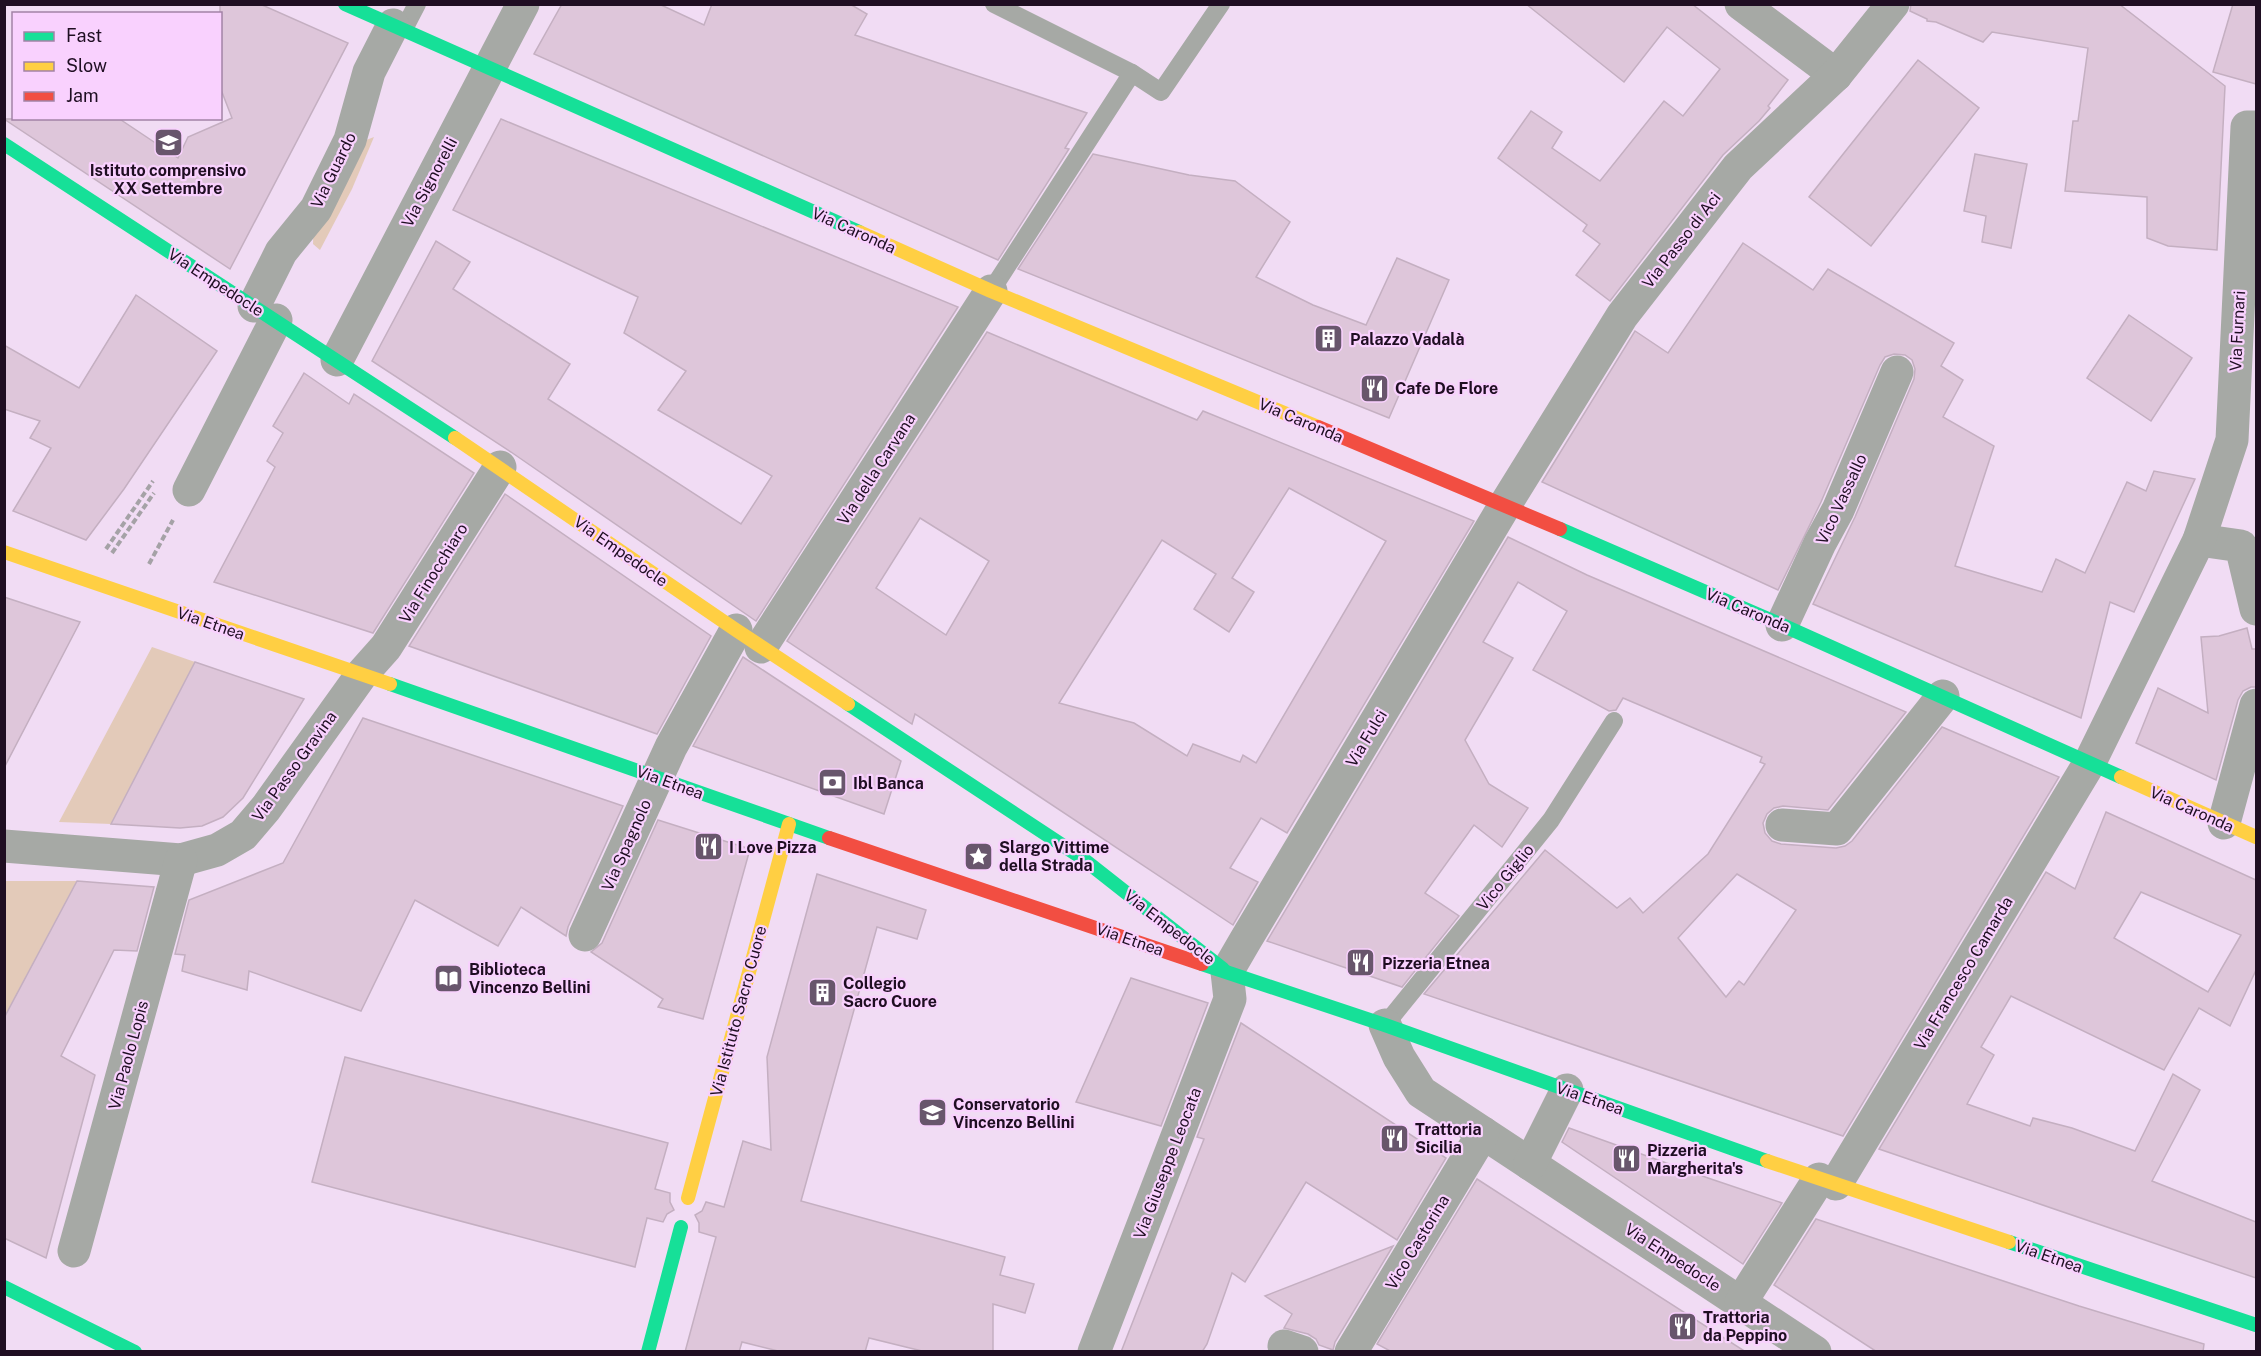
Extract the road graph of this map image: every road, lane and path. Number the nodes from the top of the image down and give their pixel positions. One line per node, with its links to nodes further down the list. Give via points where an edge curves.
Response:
1 (345, 4): 7 (main road, Via Caronda)
2 (523, 4): 8 (street, Via Signorelli)
3 (994, 4): 9 (lane)
4 (1221, 4): 9 (lane, via 1161,92)
5 (1741, 4): 10 (street)
6 (1893, 4): 10 (street, Via Passo di Aci)
7 (405, 20): 8 (main road, Via Caronda); 14 (street, Via Guardo, via 369,72 350,140 316,209 280,252)
8 (489, 68): 13 (main road, Via Caronda); 15 (street, Via Signorelli)
9 (1132, 73): 13 (lane)
10 (1836, 75): 19 (street, Via Passo di Aci, via 1738,167 1622,316)
11 (2256, 128): 20 (street, Via Furnari, via 2247,127 2232,440)
12 (4, 144): 14 (main road, Via Empedocle)
13 (991, 291): 19 (main road, Via Caronda); 27 (street, Via della Carvana)
14 (265, 313): 15 (main road, Via Empedocle); 18 (street, Via Guardo)
15 (337, 360): 17 (main road, Via Empedocle)
16 (1897, 372): 26 (street, Vico Vassallo, via 1838,510)
17 (500, 467): 27 (main road, Via Empedocle); 28 (street, Via Finocchiaro, via 386,646)
18 (177, 483): 22 (path, via 159,472); 23 (path); 24 (path)
19 (1505, 505): 26 (main road, Via Caronda); 41 (street, Via Fulci)
20 (2199, 540): 25 (street, via 2241,546); 32 (street, Via Furnari)
21 (4, 552): 28 (main road, Via Etnea)
22 (104, 552)
23 (111, 554)
24 (147, 567)
25 (2256, 609)
26 (1782, 625): 29 (main road, Via Caronda)
27 (748, 638): 33 (street, Via Spagnolo); 41 (main road, Via Empedocle, via 1082,858)
28 (362, 674): 33 (main road, Via Etnea); 39 (street, Via Passo Gravina, via 243,835 217,849)
29 (1942, 696): 32 (main road, Via Caronda); 36 (street, via 1838,829)
30 (2256, 705): 34 (street)
31 (1614, 721): 42 (lane, Vico Giglio, via 1551,820)
32 (2090, 762): 34 (main road, Via Caronda); 46 (street, Via Francesco Camarda)
33 (656, 777): 35 (main road, Via Etnea); 40 (street, Via Spagnolo)
34 (2224, 823): 37 (main road, Via Caronda)
35 (789, 824): 41 (main road, Via Etnea); 47 (main road, Via Istituto Sacro Cuore)
36 (1782, 825)
37 (2256, 837)
38 (4, 846): 39 (street, Via Passo Gravina)
39 (181, 860): 49 (street, Via Paolo Lopis)
40 (585, 935)
41 (1227, 972): 42 (main road, Via Etnea); 55 (street, Via Giuseppe Leocata, via 1230,999)
42 (1385, 1025): 43 (main road, Via Etnea); 44 (street, Via Empedocle, via 1398,1057 1421,1092)
43 (1567, 1090): 45 (street); 46 (main road, Via Etnea)
44 (1483, 1133): 45 (street, Via Empedocle); 56 (street, Vico Castorina)
45 (1530, 1164): 51 (street, Via Empedocle)
46 (1828, 1181): 51 (street, Via Francesco Camarda); 52 (main road, Via Etnea)
47 (688, 1198)
48 (681, 1227): 54 (main road)
49 (74, 1251)
50 (4, 1287): 53 (main road)
51 (1741, 1302): 57 (street, Via Empedocle)
52 (2256, 1325)
53 (135, 1352)
54 (648, 1352)
55 (1094, 1352)
56 (1352, 1352)
57 (1815, 1352)

